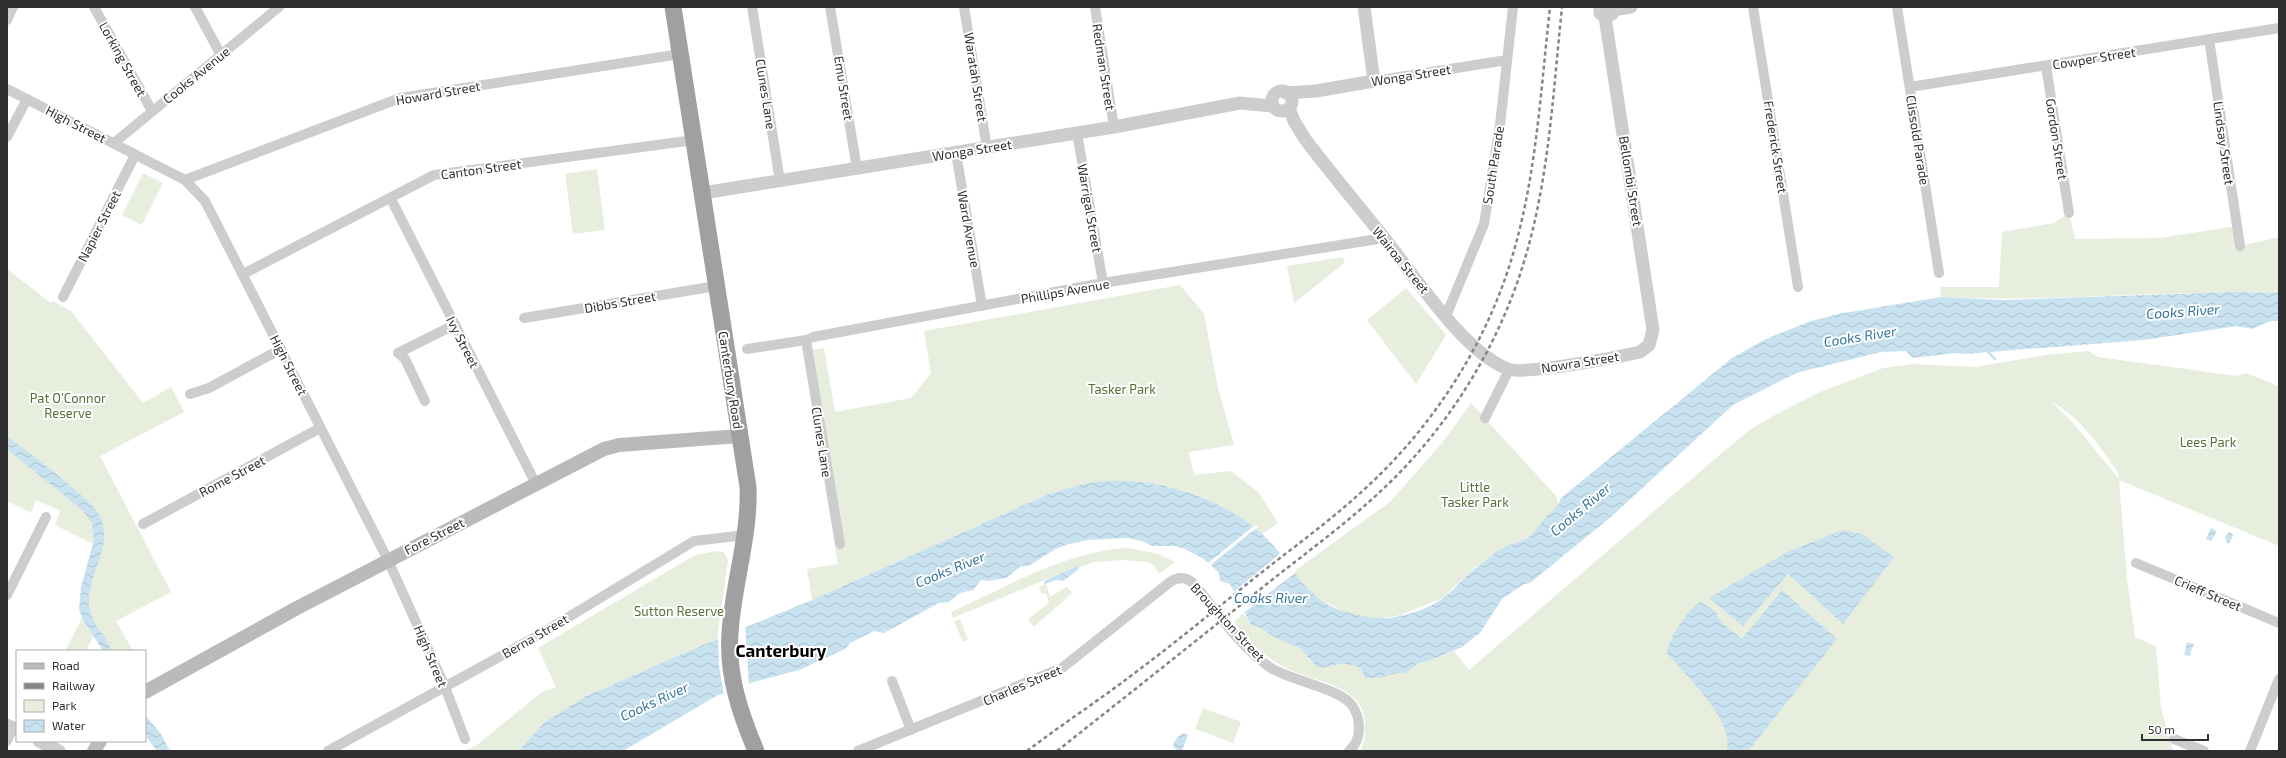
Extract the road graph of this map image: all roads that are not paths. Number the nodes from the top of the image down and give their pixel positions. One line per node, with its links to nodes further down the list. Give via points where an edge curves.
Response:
1 (14, 7): 16 (street)
2 (94, 7): 28 (street, Lorking Street)
3 (195, 7): 20 (street)
4 (279, 7): 20 (street, Cooks Avenue)
5 (673, 7): 19 (highway, Canterbury Road)
6 (752, 7): 39 (street, Clunes Lane)
7 (830, 7): 37 (street, Emu Street)
8 (964, 7): 34 (street, Waratah Street)
9 (1095, 7): 29 (street, Redman Street)
10 (1364, 7): 23 (street)
11 (1513, 7): 21 (street, South Parade)
12 (1631, 7): 15 (street)
13 (1753, 7): 49 (street, Frederick Street)
14 (1897, 7): 24 (street, Clissold Parade)
15 (1608, 10): 56 (street, Bellombi Street, via 1650,304 1653,330)
16 (7, 20)
17 (2279, 28): 18 (street, Cowper Street)
18 (2209, 39): 22 (street, Cowper Street); 44 (street, Lindsay Street)
19 (680, 54): 32 (highway, Canterbury Road); 38 (street, Howard Street, via 400,98)
20 (221, 55): 28 (street, Cooks Avenue)
21 (1507, 60): 23 (street, Wonga Street); 52 (street, South Parade, via 1500,125 1484,224)
22 (2046, 66): 24 (street, Cowper Street); 42 (street, Gordon Street)
23 (1374, 81): 27 (street, Wonga Street, via 1316,91)
24 (1910, 86): 45 (street, Clissold Parade)
25 (7, 88): 26 (street, High Street)
26 (27, 99): 31 (street); 33 (street, High Street)
27 (1282, 102): 29 (street, Wonga Street, via 1252,98 1240,103); 43 (street, Wairoa Street, via 1305,139)
28 (152, 111): 33 (street, Cooks Avenue)
29 (1114, 127): 30 (street, Wonga Street)
30 (1077, 133): 34 (street, Wonga Street); 47 (street, Warrigal Street)
31 (7, 137)
32 (694, 140): 40 (highway, Canterbury Road); 41 (street, Canton Street, via 434,175)
33 (114, 143): 36 (street, High Street)
34 (987, 148): 35 (street, Wonga Street)
35 (956, 153): 37 (street, Wonga Street); 51 (street, Ward Avenue)
36 (135, 155): 38 (street, High Street); 50 (street, Napier Street)
37 (857, 169): 39 (street, Wonga Street)
38 (185, 180): 46 (street, High Street, via 205,200)
39 (780, 181): 40 (street, Wonga Street)
40 (703, 192): 48 (highway, Canterbury Road)
41 (391, 199): 46 (street, Canton Street); 54 (street, Ivy Street)
42 (2068, 213)
43 (1384, 238): 47 (street, Phillips Avenue); 52 (street, Wairoa Street)
44 (2240, 246)
45 (1939, 273)
46 (243, 274): 57 (street, High Street)
47 (1103, 283): 51 (street, Phillips Avenue)
48 (716, 286): 53 (street, Dibbs Street); 64 (highway, Canterbury Road)
49 (1798, 287)
50 (63, 298)
51 (982, 306): 55 (street, Phillips Avenue)
52 (1446, 316): 59 (street, Wairoa Street, via 1467,341)
53 (524, 318)
54 (454, 325): 61 (street, via 398,353 405,359); 65 (street, Ivy Street)
55 (806, 340): 58 (street, Phillips Avenue); 69 (street, Clunes Lane)
56 (1649, 345): 59 (street, Nowra Street, via 1640,352 1631,354 1529,371)
57 (281, 349): 60 (street, via 209,388); 63 (street, High Street)
58 (747, 349)
59 (1509, 370): 62 (street)
60 (190, 394)
61 (425, 401)
62 (1485, 418)
63 (320, 428): 67 (street, Rome Street); 70 (street, High Street)
64 (740, 436): 65 (main road, Fore Street, via 619,445 604,449); 68 (highway, Canterbury Road, via 748,487)
65 (536, 484): 70 (main road, Fore Street)
66 (46, 517): 73 (street)
67 (143, 524)
68 (745, 535): 77 (street, Berna Street, via 694,541 539,635); 86 (highway, Canterbury Road, via 730,634 730,664 740,710)
69 (840, 544)
70 (388, 560): 77 (street, High Street); 78 (main road, Fore Street)
71 (2136, 563): 74 (street, Crieff Street)
72 (1188, 580): 80 (street, Charles Street, via 1173,580 1062,668); 91 (street, Broughton Street, via 1195,585 1232,631 1269,667 1348,701 1358,716 1359,731 1355,744)
73 (7, 595)
74 (2279, 623)
75 (2279, 679): 93 (street)
76 (892, 681): 80 (street)
77 (445, 687): 81 (street, High Street); 89 (street, Berna Street)
78 (146, 691)
79 (12, 728): 83 (street)
80 (911, 730): 90 (street, Charles Street)
81 (465, 739)
82 (2174, 739): 92 (street)
83 (7, 741)
84 (41, 742): 87 (street)
85 (99, 742): 88 (main road)
86 (757, 749)
87 (59, 751)
88 (94, 751)
89 (328, 751)
90 (858, 751)
91 (1349, 751)
92 (2204, 751)
93 (2250, 751)

